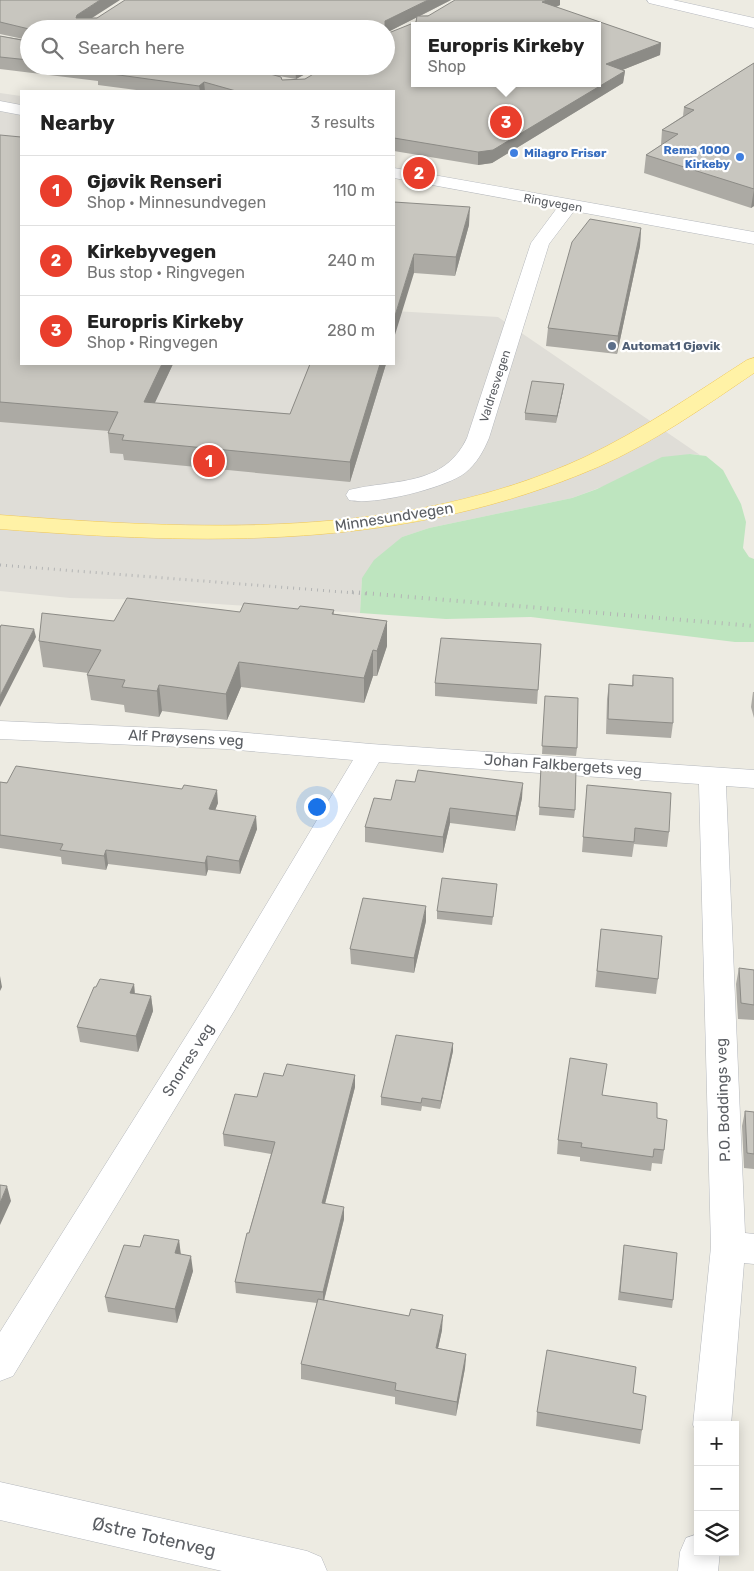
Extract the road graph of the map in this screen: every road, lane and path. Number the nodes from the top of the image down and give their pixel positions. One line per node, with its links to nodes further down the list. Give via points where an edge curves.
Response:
1 (654, 0): 2 (street)
2 (754, 23)
3 (0, 106): 4 (street)
4 (20, 110)
5 (395, 173): 6 (street, Ringvegen)
6 (568, 206): 7 (street, Ringvegen); 11 (street, Valdresvegen, via 540,243 478,438 468,458 434,480)
7 (713, 232): 8 (street, Ringvegen); 9 (street, Ringvegen)
8 (754, 238)
9 (754, 248)
10 (754, 364): 12 (main road, Minnesundvegen, via 664,422 589,463 542,482 452,508 353,525 243,534 130,532)
11 (357, 494)
12 (0, 522)
13 (0, 730): 14 (street, Alf Prøysens veg, via 226,740)
14 (371, 753): 15 (street, Johan Falkbergets veg); 18 (street, Snorres veg, via 223,1003)
15 (712, 775): 16 (street, Johan Falkbergets veg); 17 (street, P.O. Boddings veg)
16 (754, 779)
17 (741, 1248): 19 (street, P.O. Boddings veg)
18 (0, 1364)
19 (713, 1421)
20 (0, 1501): 22 (street, Østre Totenveg)
21 (700, 1556): 23 (street)
22 (307, 1571)
23 (698, 1571)

